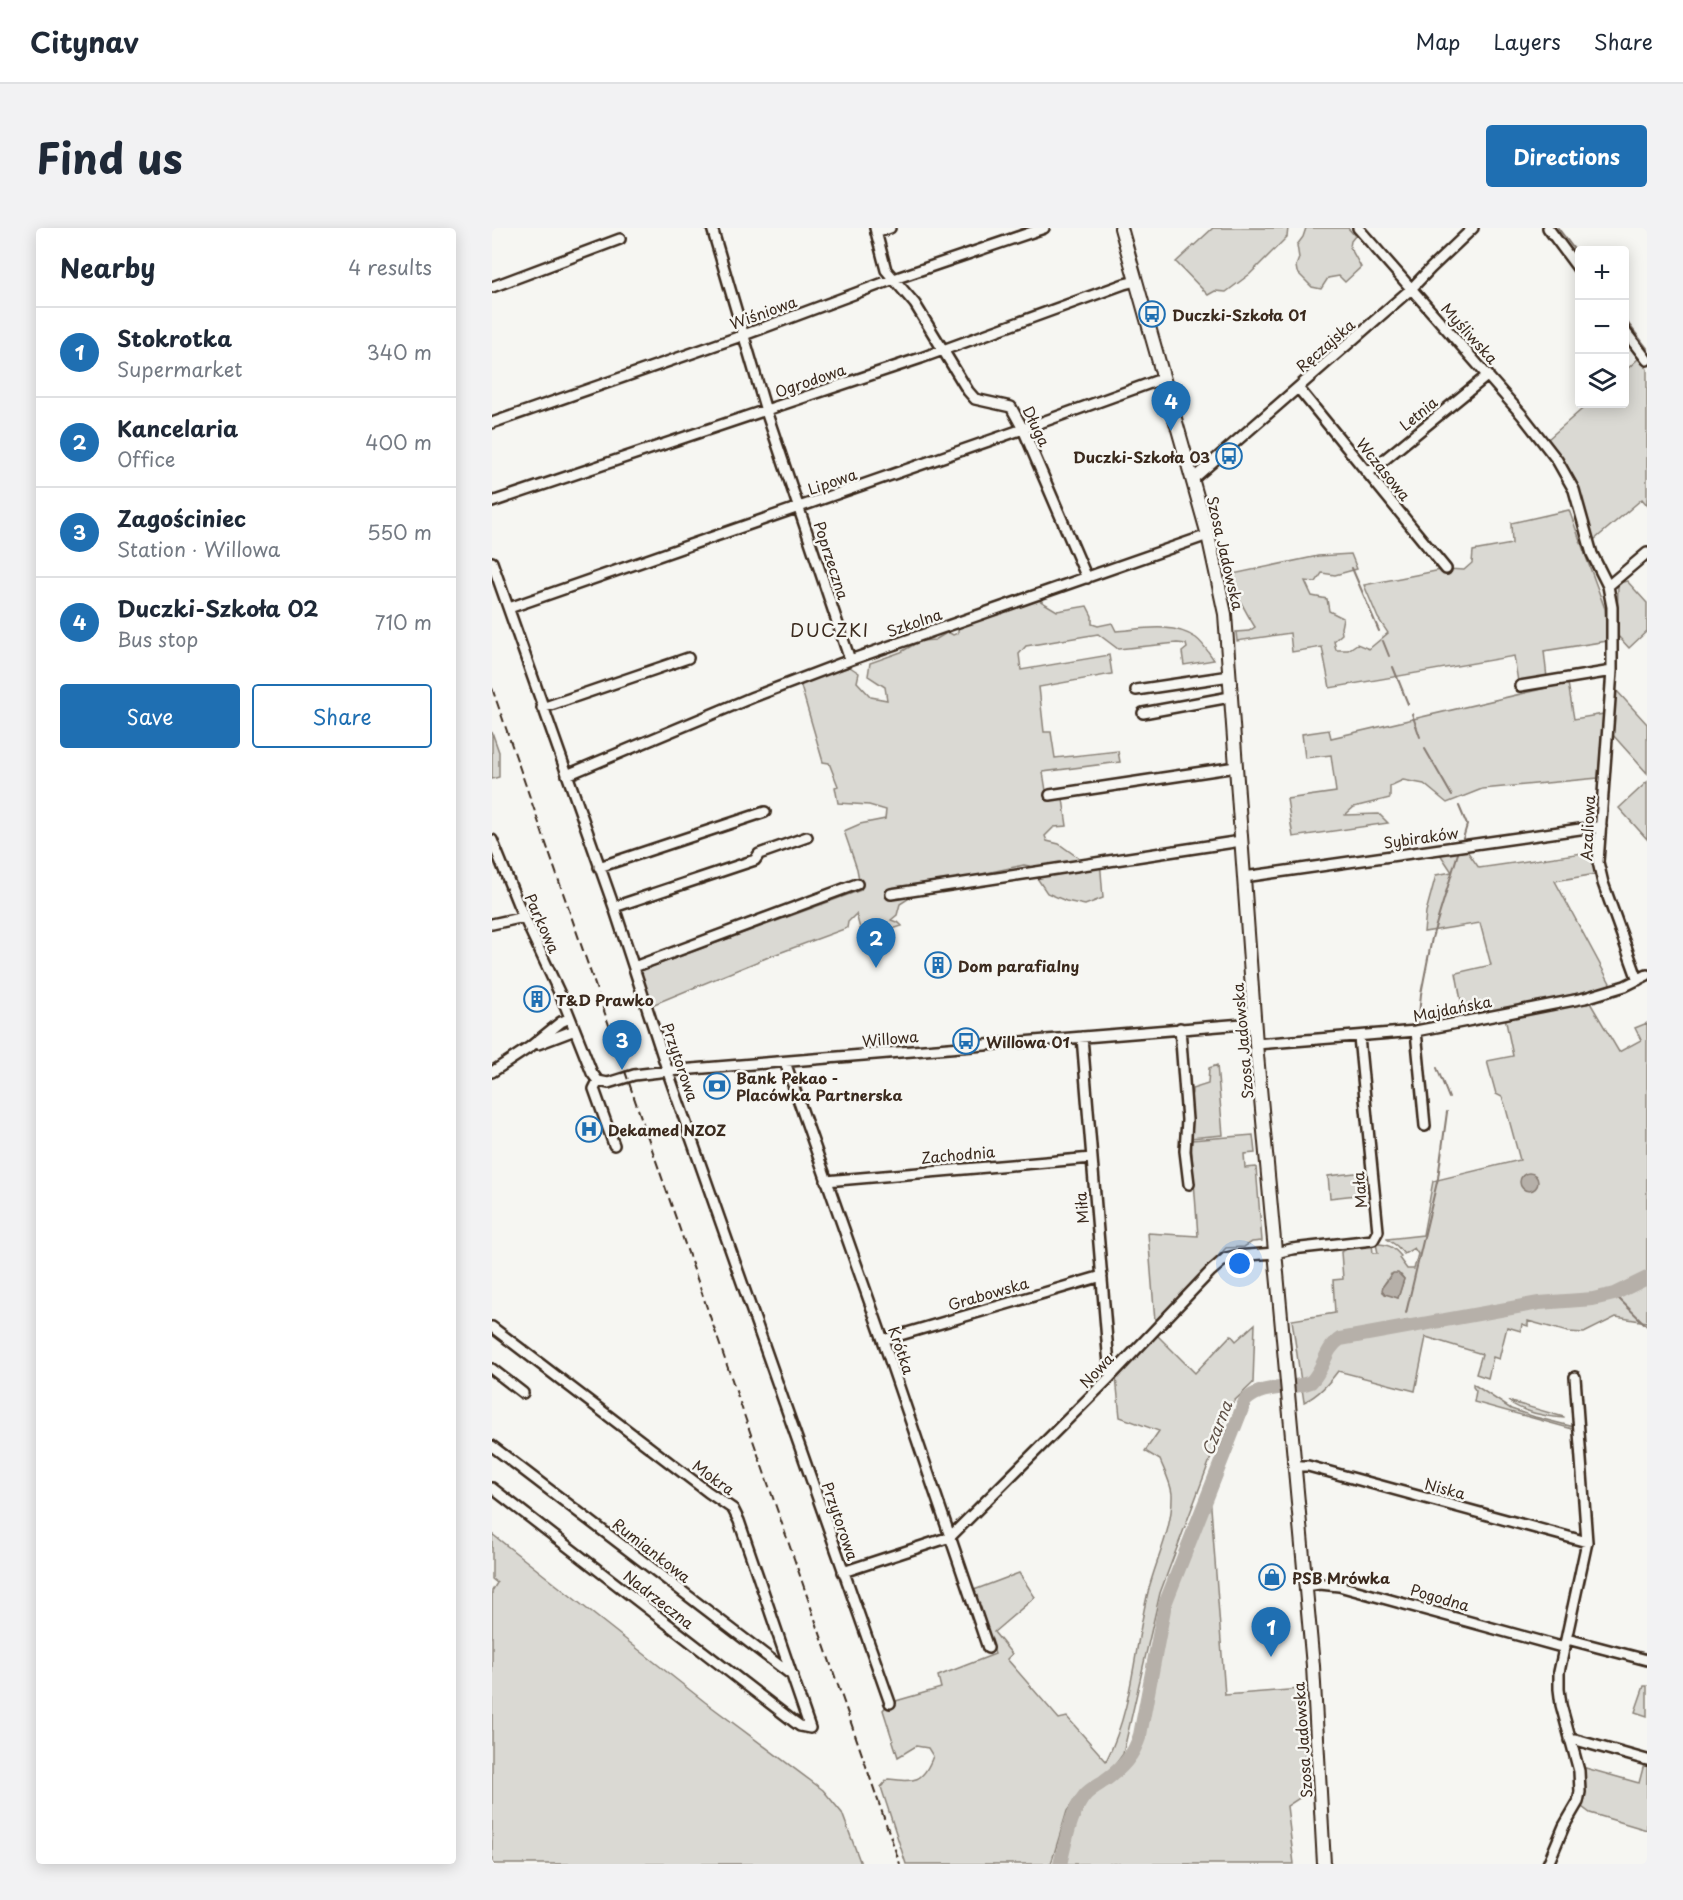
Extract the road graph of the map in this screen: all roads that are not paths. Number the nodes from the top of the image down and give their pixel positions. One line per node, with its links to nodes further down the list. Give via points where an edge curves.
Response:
1 (712, 228): 15 (street, Poprzeczna)
2 (890, 228): 8 (street)
3 (1044, 228): 11 (street, Wiśniowa)
4 (1121, 228): 12 (main road, Szosa Jadowska)
5 (1358, 228): 14 (street, Myśliwska)
6 (1473, 228): 14 (street, Ręczajska)
7 (1548, 228): 10 (street)
8 (875, 230): 11 (street, Długa, via 886,270)
9 (620, 239): 13 (street)
10 (1575, 264)
11 (894, 279): 15 (street, Wiśniowa); 17 (street, Długa, via 915,304)
12 (1136, 281): 17 (street, Ogrodowa); 20 (main road, Szosa Jadowska)
13 (492, 287)
14 (1411, 289): 19 (street, Myśliwska); 21 (street, Ręczajska)
15 (744, 335): 22 (street, Poprzeczna); 23 (street, Wiśniowa)
16 (1629, 337): 18 (street)
17 (942, 350): 22 (street, Ogrodowa); 24 (street, Długa, via 975,399 1011,407)
18 (1647, 360)
19 (1488, 375): 25 (street, Myśliwska); 26 (street, Letnia)
20 (1164, 380): 24 (street, Lipowa); 27 (main road, Szosa Jadowska)
21 (1299, 389): 26 (street, Wczasowa); 27 (street, Ręczajska)
22 (766, 411): 28 (street, Ogrodowa); 29 (street, Poprzeczna)
23 (492, 423)
24 (1023, 429): 29 (street, Lipowa); 34 (street, Długa)
25 (1557, 460): 35 (street, Azaliowa, via 1574,490 1592,554)
26 (1368, 473): 33 (street, Wczasowa)
27 (1193, 479): 30 (main road, Szosa Jadowska)
28 (492, 502)
29 (799, 508): 36 (street, Lipowa); 38 (street, Poprzeczna)
30 (1208, 535): 34 (street, Szkolna); 40 (main road, Szosa Jadowska, via 1225,614)
31 (1647, 553): 35 (street)
32 (492, 562): 36 (street, Przytorowa)
33 (1446, 569)
34 (1087, 578): 38 (street, Szkolna)
35 (1608, 586): 39 (street, Azaliowa)
36 (509, 608): 44 (street, Przytorowa)
37 (688, 658): 44 (street)
38 (850, 660): 47 (street, Szkolna)
39 (1612, 670): 41 (street); 50 (street, Azaliowa)
40 (1230, 676): 42 (street); 43 (main road, Szosa Jadowska)
41 (1520, 686)
42 (1136, 690)
43 (1230, 697): 45 (street); 46 (main road, Szosa Jadowska)
44 (542, 708): 47 (street, Przytorowa)
45 (1143, 713)
46 (1236, 767): 48 (street); 52 (main road, Szosa Jadowska)
47 (567, 775): 54 (street, Przytorowa)
48 (1050, 795)
49 (765, 812): 54 (street)
50 (1601, 826): 55 (street, Sybiraków); 62 (street, Azaliowa, via 1598,862 1603,883)
51 (807, 837): 58 (street, via 759,854 755,860)
52 (1241, 841): 55 (main road, Szosa Jadowska); 57 (street)
53 (493, 844): 59 (street, Parkowa)
54 (599, 867): 58 (street, Przytorowa)
55 (1244, 877): 64 (main road, Szosa Jadowska)
56 (856, 884): 61 (street)
57 (891, 894)
58 (614, 908): 61 (street, Przytorowa)
59 (524, 918): 60 (street); 63 (street, Parkowa)
60 (492, 924)
61 (634, 967): 73 (street, Przytorowa)
62 (1642, 978): 67 (street, Majdańska, via 1585,998)
63 (570, 1018): 66 (street); 71 (street)
64 (1255, 1023): 65 (street, Willowa); 70 (main road, Szosa Jadowska)
65 (1180, 1028): 68 (street, Willowa); 80 (street)
66 (575, 1030): 71 (street); 75 (street)
67 (1416, 1031): 69 (street, Majdańska); 76 (street)
68 (1082, 1037): 72 (street, Willowa); 78 (street, Miła)
69 (1359, 1037): 70 (street, Majdańska); 81 (street, Mała, via 1376,1237 1371,1241)
70 (1256, 1044): 81 (main road, Szosa Jadowska)
71 (530, 1047): 74 (street)
72 (785, 1062): 73 (street, Willowa); 79 (street, Krótka)
73 (668, 1071): 75 (street, Willowa, via 608,1083); 94 (street, Przytorowa)
74 (492, 1072)
75 (598, 1081): 77 (street, via 594,1089)
76 (1425, 1126)
77 (614, 1145)
78 (1092, 1158): 79 (street, Zachodnia); 82 (street, Miła)
79 (826, 1181): 84 (street, Krótka)
80 (1189, 1185)
81 (1275, 1254): 86 (street, Nowa, via 1239,1255 1222,1261); 90 (main road, Szosa Jadowska)
82 (1102, 1276): 84 (street, Grabowska); 86 (street, Miła)
83 (492, 1327): 99 (street, Mokra, via 733,1509)
84 (883, 1340): 92 (street, Krótka)
85 (492, 1369): 88 (street)
86 (1110, 1377): 92 (street, Nowa)
87 (1575, 1377): 93 (street)
88 (523, 1393)
89 (492, 1446): 99 (street, Rumiankowa)
90 (1294, 1466): 93 (street, Niska, via 1308,1466); 95 (main road, Szosa Jadowska)
91 (492, 1488): 101 (street, Nadrzeczna, via 793,1721)
92 (950, 1537): 94 (street, Przytorowa); 97 (street, Krótka)
93 (1587, 1542): 96 (street)
94 (843, 1572): 100 (street, Przytorowa)
95 (1305, 1586): 96 (street, Pogodna, via 1339,1586); 104 (main road, Szosa Jadowska)
96 (1566, 1643): 98 (street, Pogodna); 102 (street, via 1559,1689)
97 (988, 1648)
98 (1647, 1660)
99 (794, 1677): 101 (street, Mokra)
100 (890, 1703)
101 (810, 1728)
102 (1570, 1740): 103 (street); 105 (street, via 1580,1792)
103 (1647, 1760)
104 (1324, 1864)
105 (1548, 1864)

